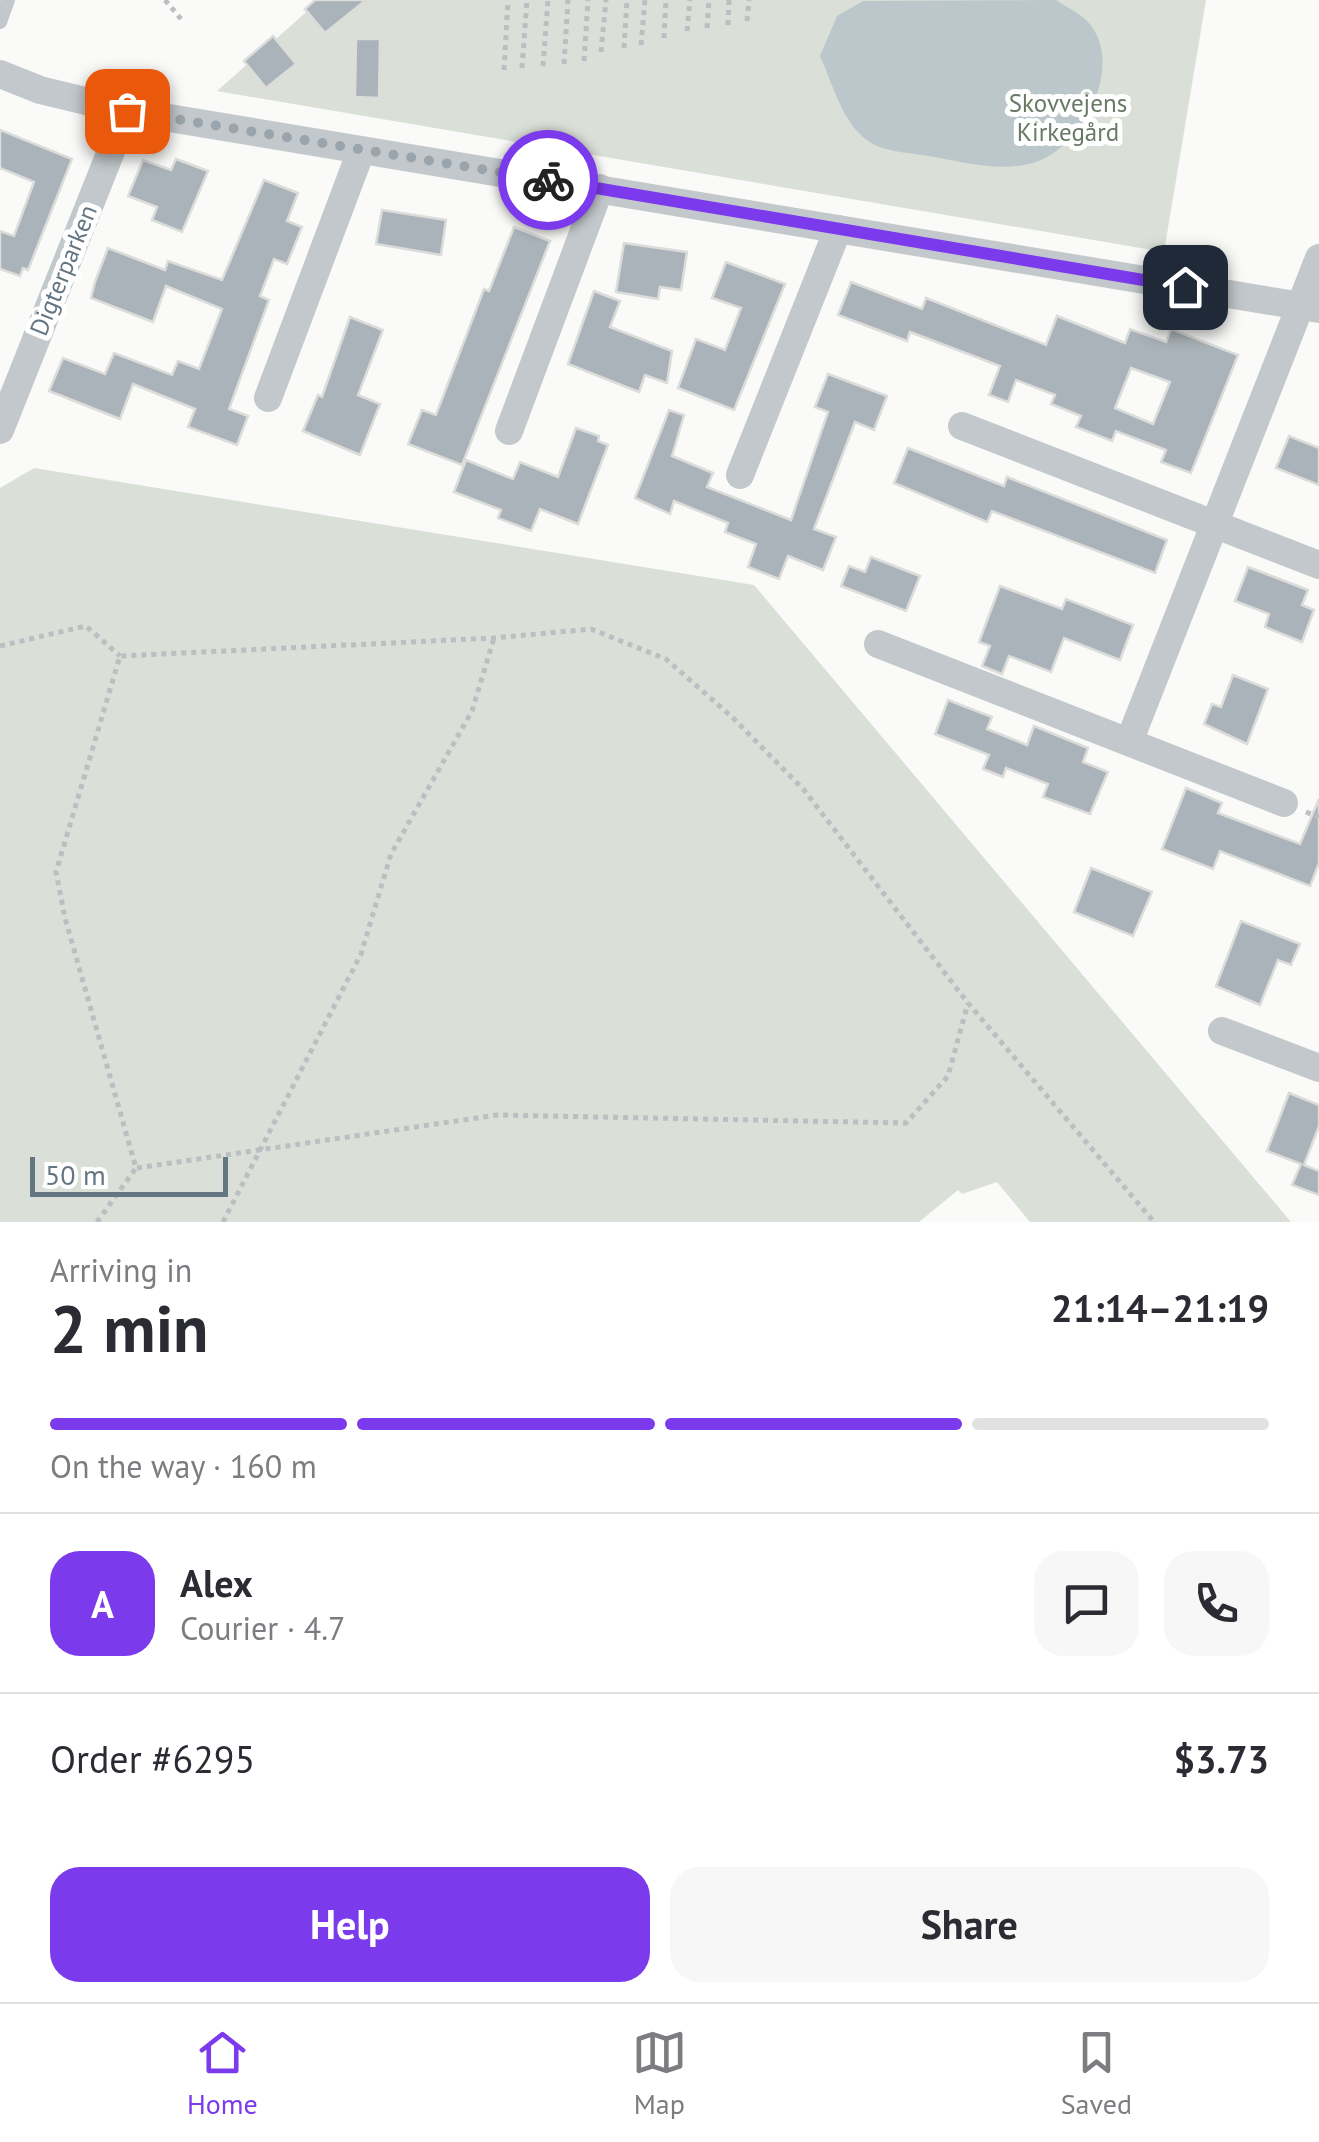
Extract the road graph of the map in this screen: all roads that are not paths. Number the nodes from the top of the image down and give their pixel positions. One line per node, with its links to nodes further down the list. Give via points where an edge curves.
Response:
1 (8, 0): 2 (lane)
2 (0, 22)
3 (0, 74): 4 (street)
4 (127, 111): 5 (street); 12 (street, Digterparken)
5 (360, 150): 6 (street); 10 (street)
6 (600, 188): 7 (street); 13 (street)
7 (838, 229): 9 (street); 14 (street)
8 (1319, 258): 9 (street)
9 (1310, 308): 15 (street)
10 (268, 398)
11 (962, 426): 15 (street)
12 (0, 430)
13 (509, 430)
14 (740, 475)
15 (1214, 524): 16 (street); 18 (street)
16 (1319, 564)
17 (878, 644): 18 (street)
18 (1128, 742): 19 (street)
19 (1284, 803)
20 (1222, 1031): 21 (street)
21 (1319, 1068)

